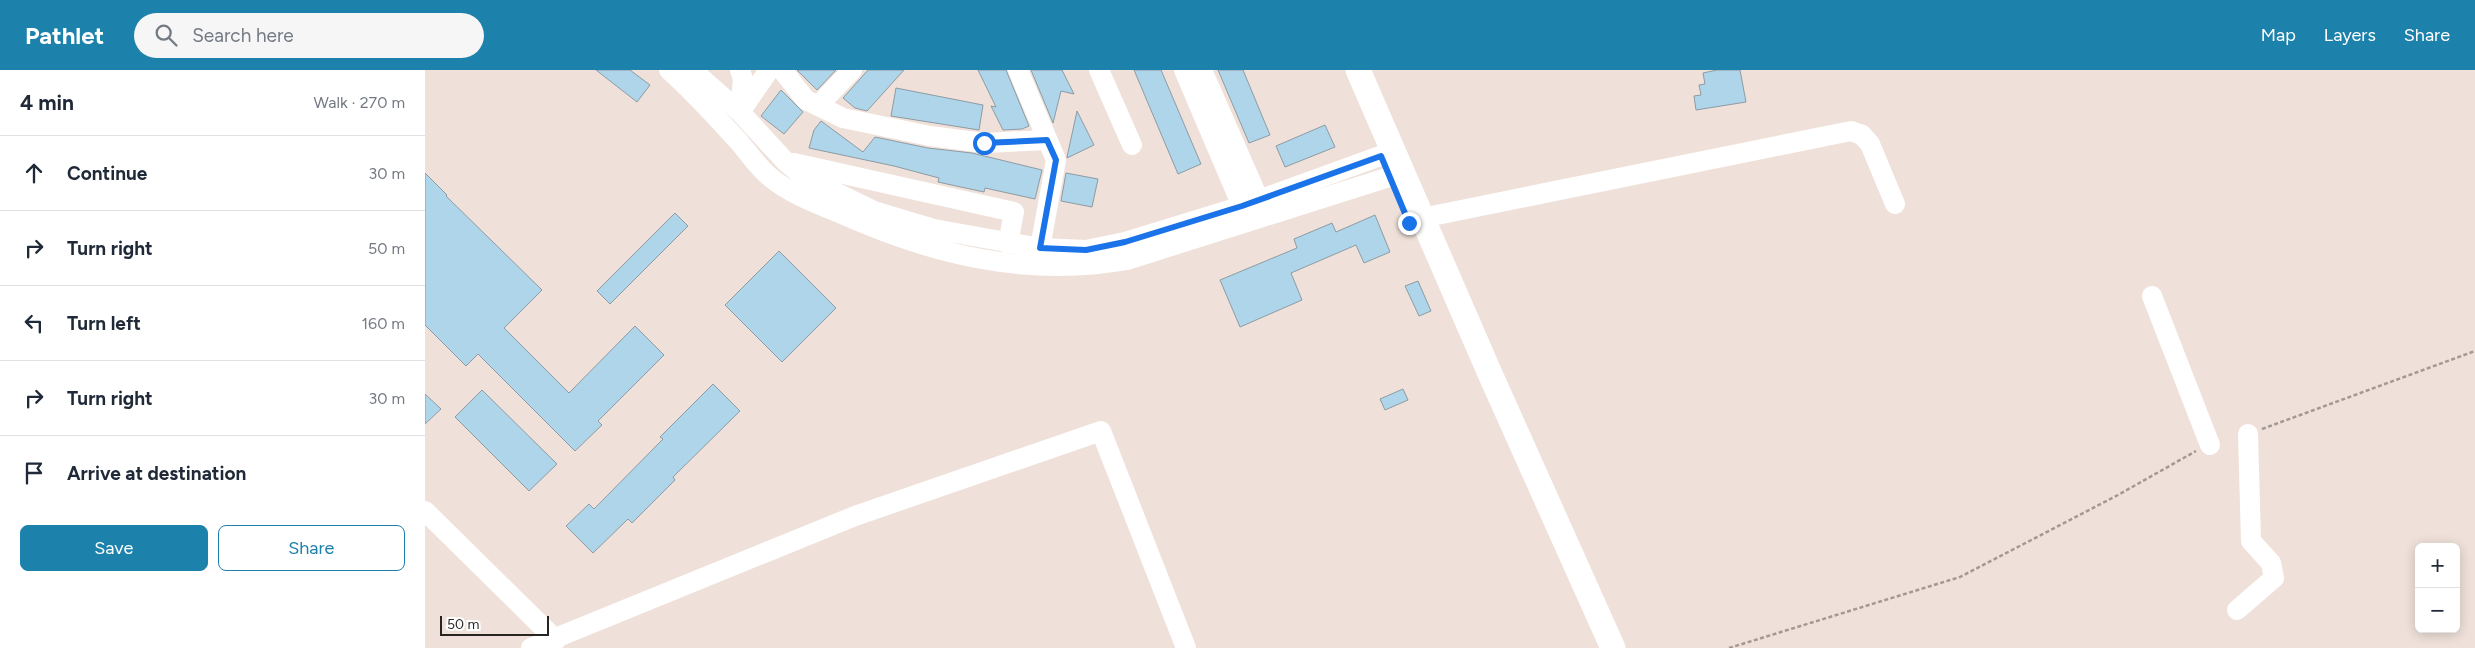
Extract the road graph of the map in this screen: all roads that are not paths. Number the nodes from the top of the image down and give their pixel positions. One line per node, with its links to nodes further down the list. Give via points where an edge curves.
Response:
1 (669, 70): 18 (street, via 693,91 770,178 875,230 967,257 1011,264 1091,266 1127,260)
2 (691, 70): 14 (street)
3 (739, 70): 14 (street, via 743,79)
4 (769, 70): 14 (street)
5 (782, 70): 13 (street, via 806,100)
6 (852, 70): 13 (street)
7 (1018, 70): 15 (street)
8 (1099, 70): 16 (street)
9 (1184, 70): 19 (street)
10 (1202, 70): 19 (street)
11 (1343, 70): 18 (main road)
12 (1358, 70): 18 (main road)
13 (818, 106): 15 (street, via 843,118 930,136 984,143)
14 (740, 112): 17 (street)
15 (1047, 140): 23 (street, via 1056,160)
16 (1132, 145)
17 (785, 161): 22 (street, via 804,177 875,210 934,229); 22 (street, via 1014,212)
18 (1391, 164): 19 (street); 21 (main road)
19 (1250, 203): 23 (street, via 1118,244 1086,250)
20 (1895, 204): 21 (street, via 1870,144 1862,135 1851,131)
21 (1415, 220): 32 (main road); 33 (main road)
22 (1008, 244): 23 (street)
23 (1040, 248)
24 (2152, 296): 26 (street)
25 (2248, 434): 28 (street, via 2251,541 2271,563 2274,578)
26 (2210, 445)
27 (425, 511): 29 (street)
28 (2237, 610)
29 (556, 640): 30 (street); 31 (street, via 855,516 1101,431)
30 (531, 648)
31 (1187, 648)
32 (1597, 648)
33 (1613, 648)

